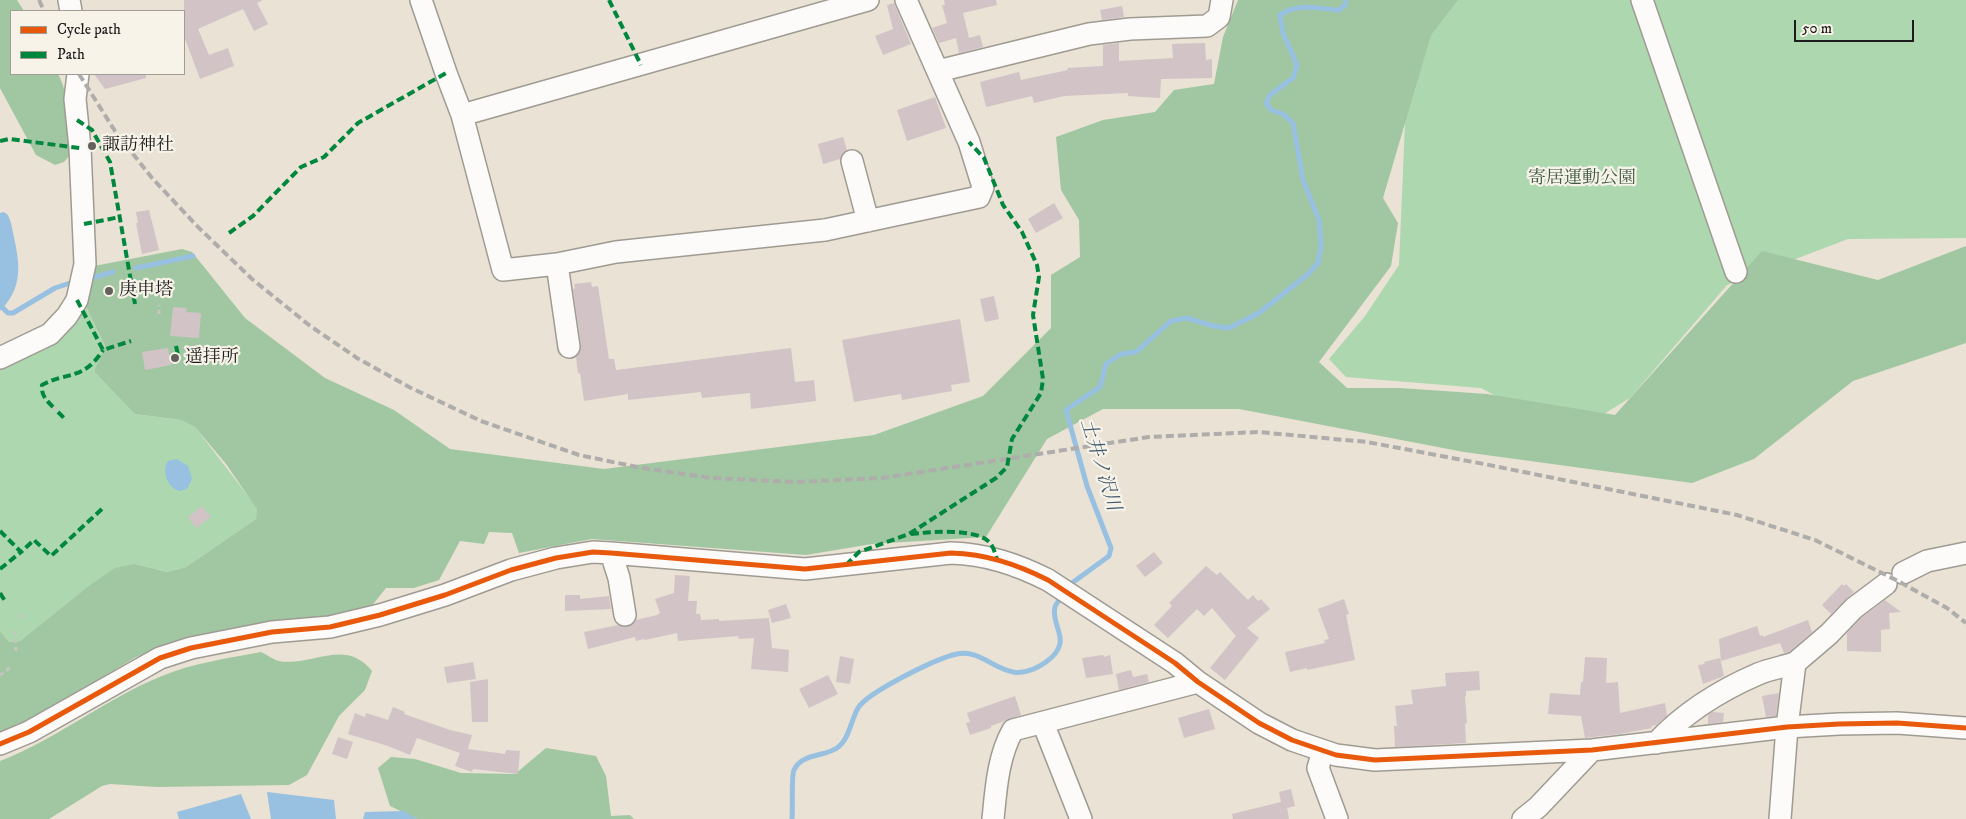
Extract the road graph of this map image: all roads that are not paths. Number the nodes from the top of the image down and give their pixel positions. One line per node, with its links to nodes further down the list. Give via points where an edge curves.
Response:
1 (421, 0): 8 (street)
2 (868, 0): 8 (street)
3 (906, 0): 6 (street)
4 (1222, 0): 6 (street, via 1219,17 1207,26 1089,34)
5 (1642, 0): 12 (street)
6 (938, 71): 10 (street, via 969,142 983,187 979,197)
7 (78, 75): 14 (street, via 76,99 85,264 77,300 50,334)
8 (462, 115): 11 (street, via 503,270)
9 (852, 161): 10 (street)
10 (868, 221): 11 (street, via 825,230 616,252)
11 (557, 264): 13 (street)
12 (1736, 272)
13 (568, 346)
14 (0, 358)
15 (1966, 552): 17 (street, via 1928,561)
16 (611, 553): 19 (street); 21 (street, via 805,569 951,553 997,559 1048,580); 26 (street, via 593,552 556,558 511,570 380,615 191,648 160,658 29,732)
17 (1904, 573)
18 (1886, 584): 20 (street, via 1854,608)
19 (625, 615)
20 (1795, 663): 23 (street); 25 (street, via 1759,673 1721,693 1673,725)
21 (1198, 682): 22 (street); 28 (street, via 1259,723)
22 (1043, 723): 29 (street, via 1013,730 1007,740 998,774); 30 (street)
23 (1787, 727): 24 (street, via 1897,723); 25 (street); 33 (street)
24 (1966, 728)
25 (1656, 743): 27 (street)
26 (0, 744)
27 (1592, 750): 28 (street, via 1375,760); 32 (street)
28 (1323, 751): 31 (street, via 1318,768)
29 (993, 819)
30 (1081, 819)
31 (1337, 819)
32 (1523, 819)
33 (1780, 819)

